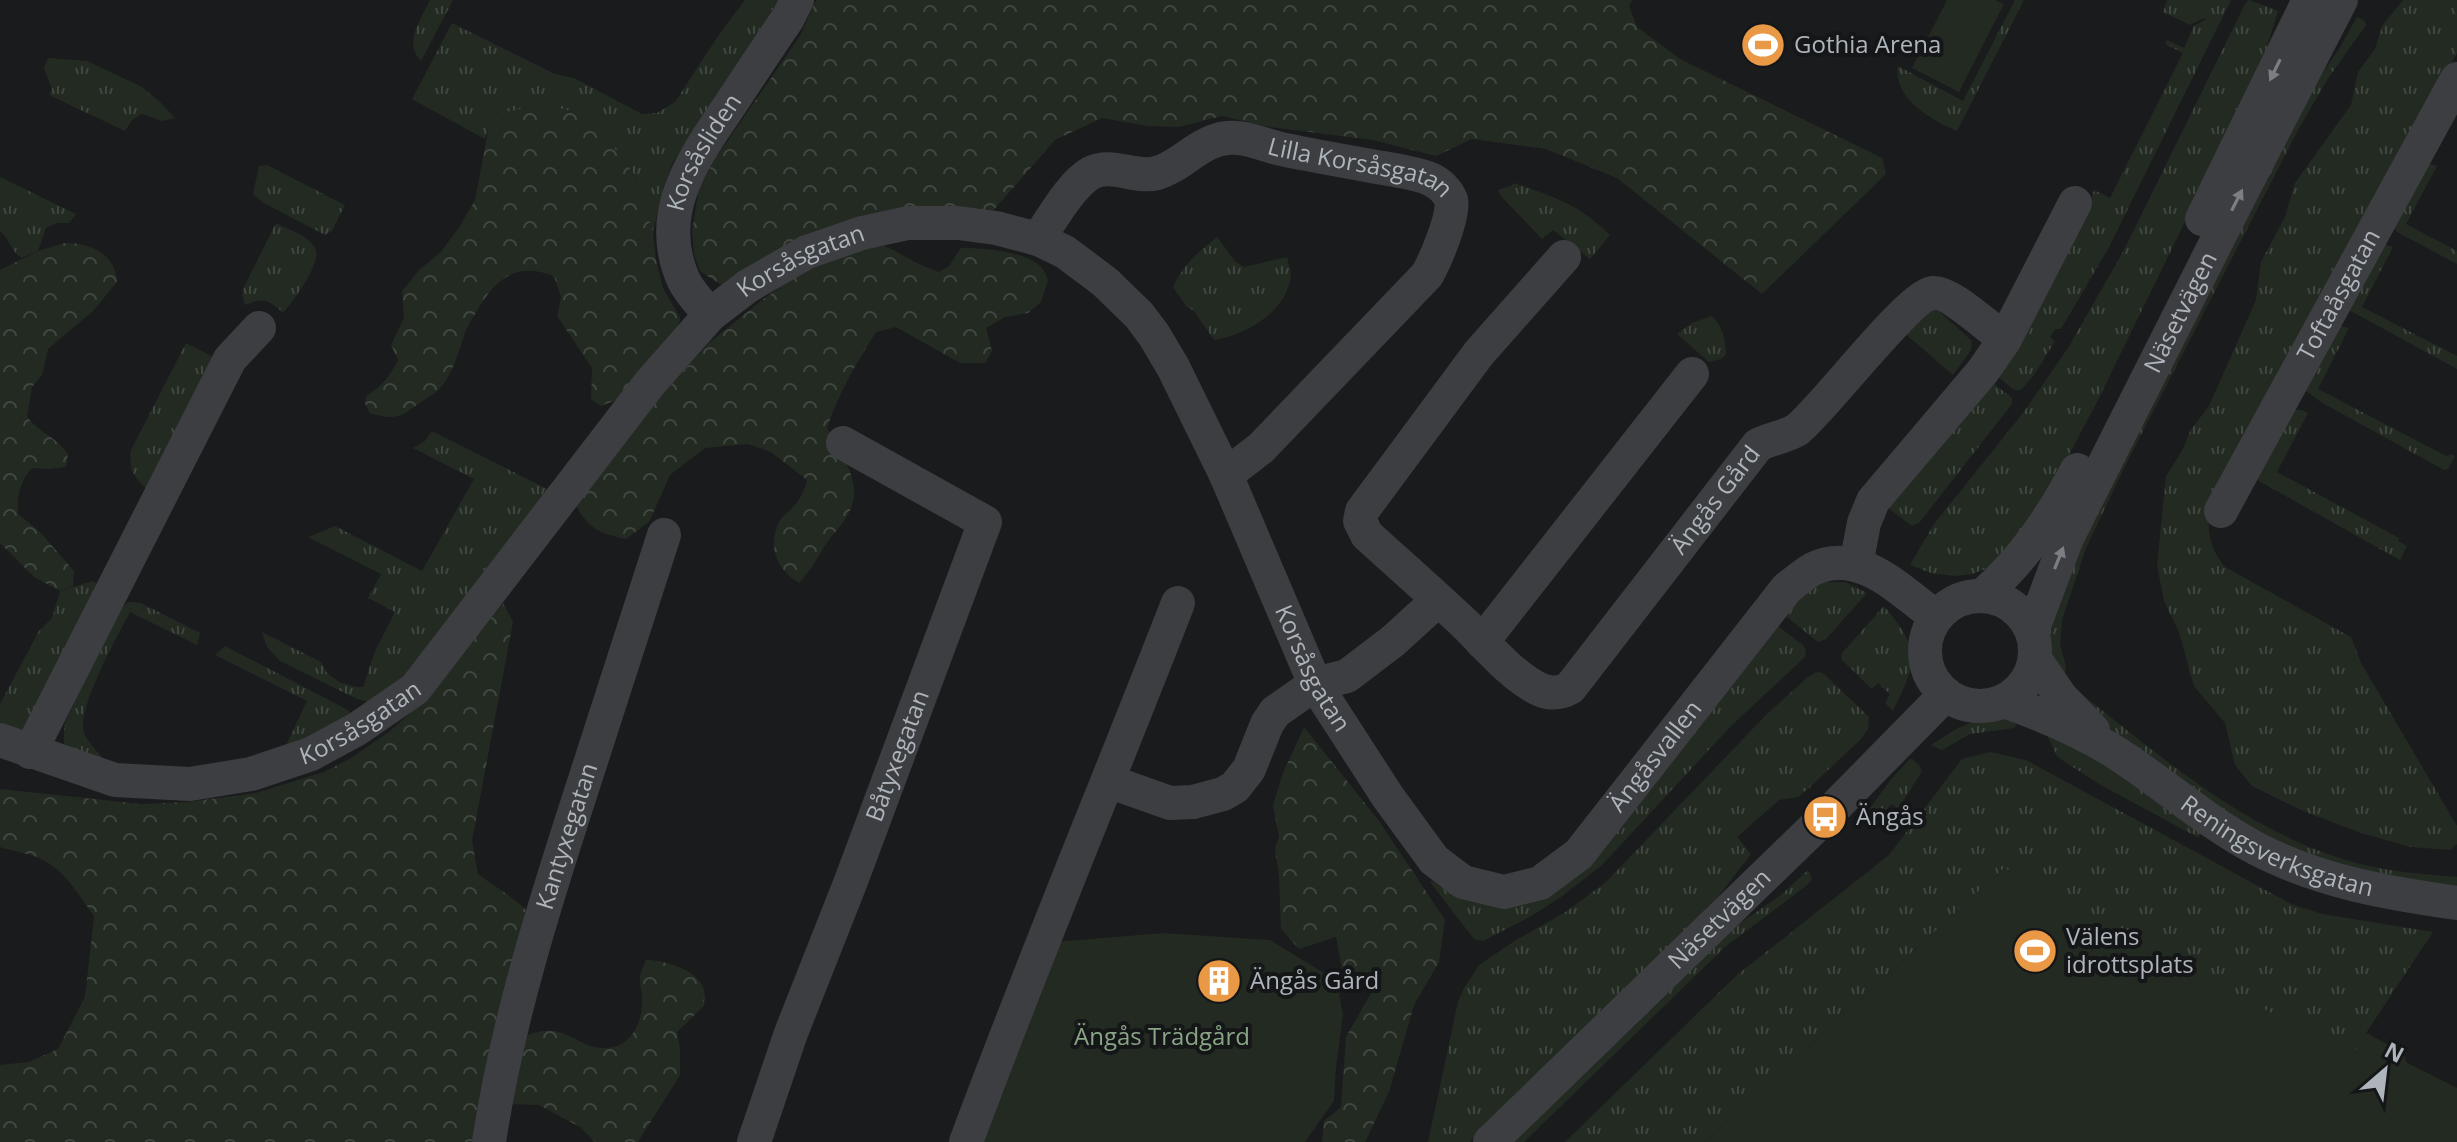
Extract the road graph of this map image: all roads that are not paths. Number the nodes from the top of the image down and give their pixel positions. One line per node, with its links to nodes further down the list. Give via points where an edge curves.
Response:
1 (797, 0): 8 (street, Korsåsliden, via 692,161 680,191 674,232 677,258 685,282)
2 (2309, 0): 17 (street, Näsetvägen, one-way to 17, via 2064,495 2023,556)
3 (2341, 0): 22 (street, Näsetvägen, one-way to 3, via 2067,538)
4 (2457, 79): 14 (street, Toftaåsgatan)
5 (2075, 203): 10 (street)
6 (1038, 239): 8 (street, Korsåsgatan, via 958,223 908,223 862,233 807,252); 13 (street, Korsåsgatan, via 1105,282 1139,315 1173,367); 13 (street, Lilla Korsåsgatan, via 1088,174 1111,169 1156,174 1225,138 1440,184 1452,210 1427,275 1261,448)
7 (1564, 257): 18 (street, Ängås Gård, via 1479,353 1362,511 1367,535)
8 (710, 315): 26 (street, Korsåsgatan, via 650,383 415,689 357,729 301,759 190,784 115,780)
9 (259, 328): 26 (street, Korsåsgatan, via 230,359)
10 (2005, 339): 16 (street, via 1873,501); 21 (street, Ängås Gård, via 1948,295 1922,297 1812,416 1794,432 1758,445 1570,688 1550,693 1538,689)
11 (1692, 374): 21 (street)
12 (843, 443): 32 (street, Båtyxegatan, via 985,522)
13 (1226, 475): 23 (street, Korsåsgatan)
14 (2221, 511)
15 (664, 535): 31 (street, Kantyxegatan, via 517,998)
16 (1856, 565): 20 (street, via 1890,582); 29 (street, Ängåsvallen, via 1814,568 1787,588 1579,854 1540,883 1504,892 1463,882)
17 (1983, 595): 20 (street, via 1965,597); 22 (street, via 2013,606 2024,617)
18 (1438, 600): 21 (street, Ängås Gård); 23 (street, via 1347,676)
19 (1178, 603): 28 (street)
20 (1936, 617): 24 (street, via 1928,632 1926,657 1934,682)
21 (1482, 642)
22 (2034, 645): 25 (street, via 2032,672); 27 (street, Reningsverksgatan, via 2061,697)
23 (1315, 684): 28 (street, via 1275,712 1249,769 1223,794 1170,803); 29 (street, Korsåsgatan)
24 (1946, 694): 25 (street, via 1974,706); 34 (street, Näsetvägen)
25 (2004, 701): 27 (street, Reningsverksgatan, via 2046,716)
26 (15, 746)
27 (2112, 751): 30 (street, Reningsverksgatan, via 2218,826 2296,867 2375,891)
28 (1108, 781): 33 (street)
29 (1434, 860)
30 (2457, 903)
31 (489, 1142)
32 (754, 1142)
33 (966, 1142)
34 (1490, 1142)

